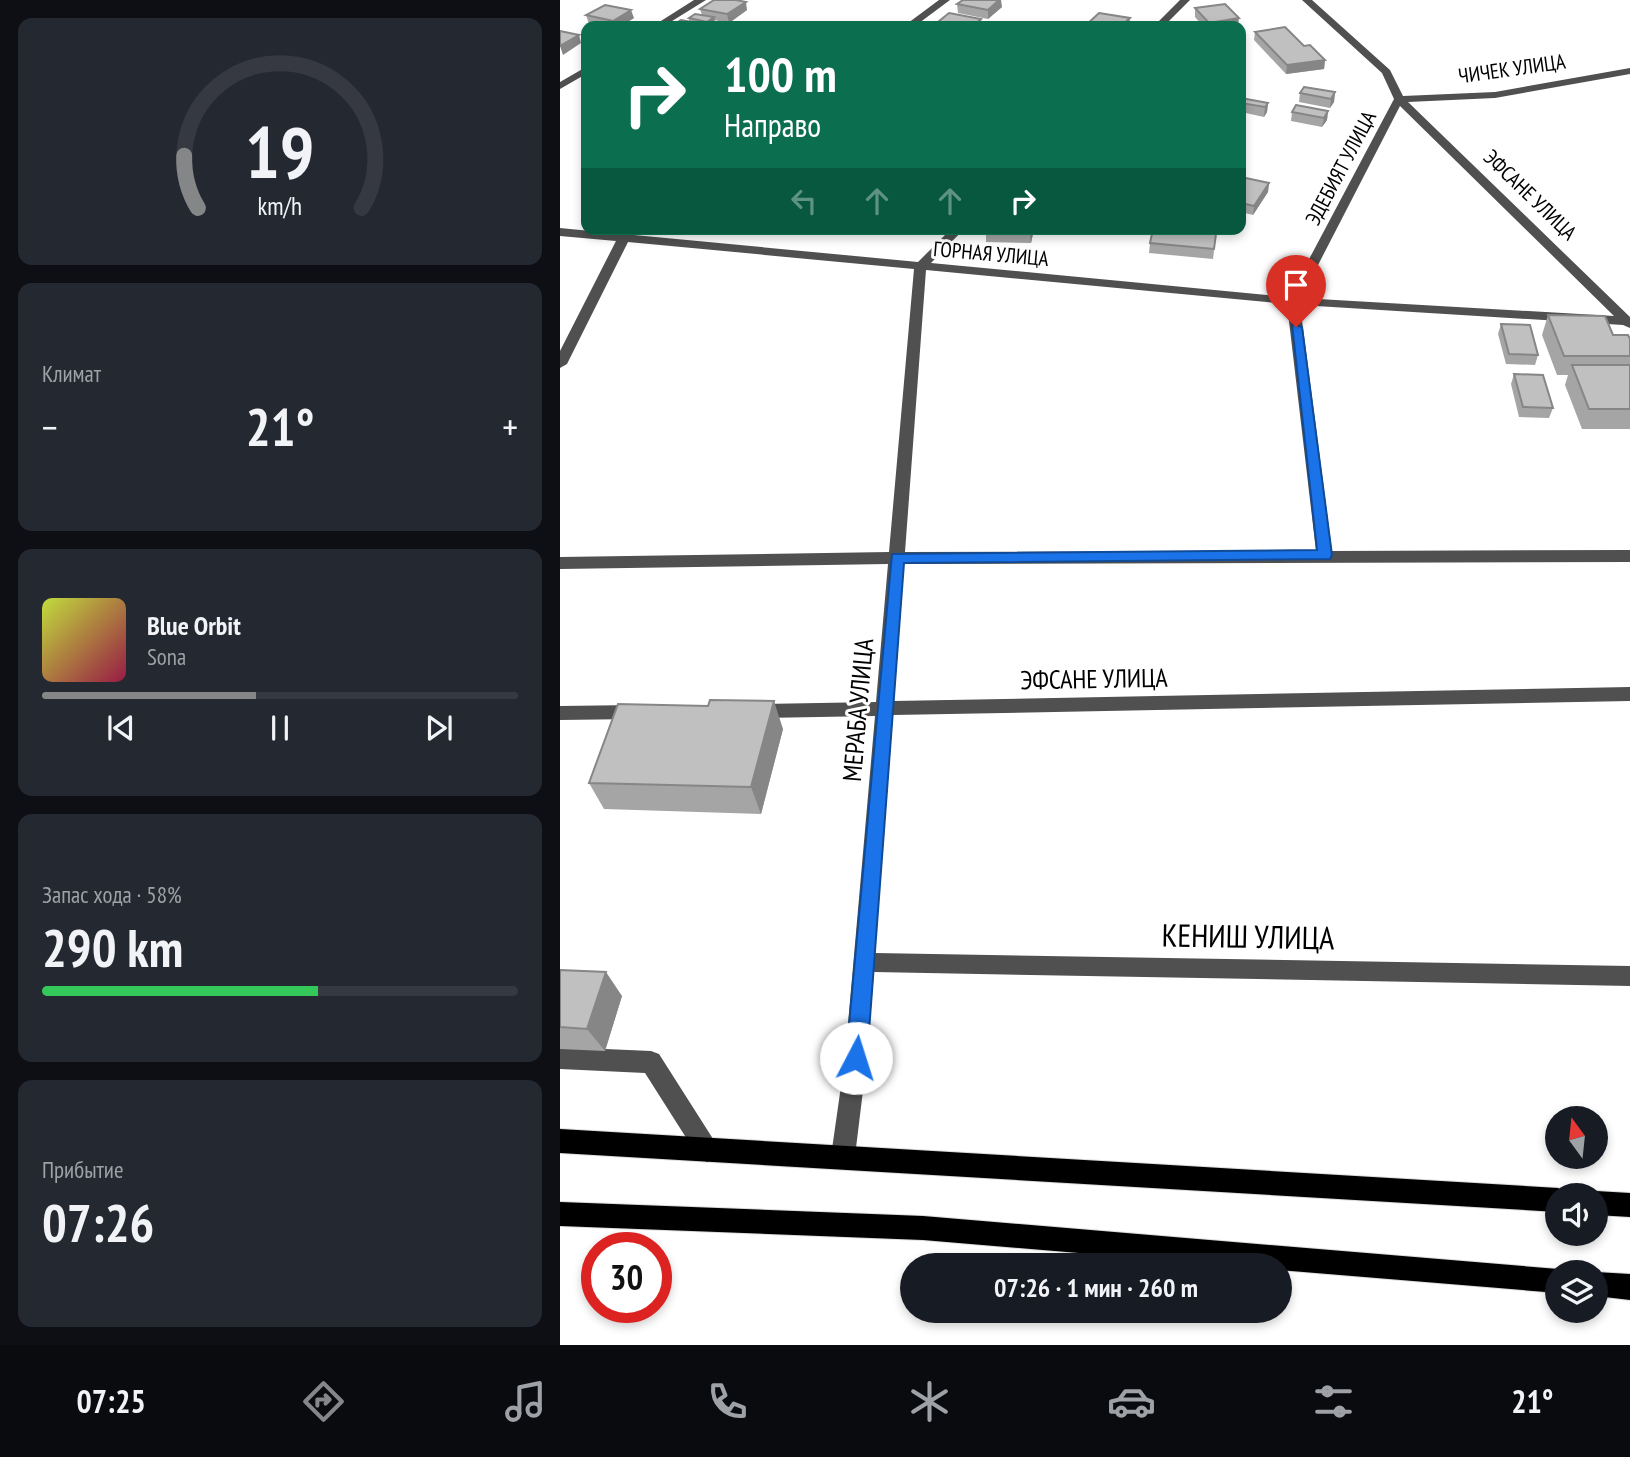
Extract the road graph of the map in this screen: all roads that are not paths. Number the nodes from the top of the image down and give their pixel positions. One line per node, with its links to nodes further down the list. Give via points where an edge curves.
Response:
1 (701, 0): 5 (street)
2 (945, 0): 6 (street)
3 (1185, 0): 7 (street)
4 (1307, 0): 11 (street, ЭДЕБИЯТ УЛИЦА, via 1386,72)
5 (666, 21)
6 (916, 21)
7 (1164, 21)
8 (1630, 71): 11 (street, ЧИЧЕК УЛИЦА, via 1495,95)
9 (581, 73): 10 (street)
10 (560, 86)
11 (1399, 99): 19 (street, ЭДЕБИЯТ УЛИЦА); 20 (street, ЭФСАНЕ УЛИЦА)
12 (560, 232): 13 (street, ГОРНАЯ УЛИЦА)
13 (581, 234)
14 (587, 235): 17 (street, ГОРНАЯ УЛИЦА)
15 (628, 235): 17 (street)
16 (951, 235): 18 (street)
17 (623, 239): 18 (street, ГОРНАЯ УЛИЦА); 21 (street)
18 (920, 267): 19 (street, ГОРНАЯ УЛИЦА); 24 (street, МЕРАБА УЛИЦА)
19 (1293, 301): 20 (street, ГОРНАЯ УЛИЦА); 22 (street)
20 (1629, 322)
21 (560, 364)
22 (1325, 555): 23 (street); 24 (street)
23 (1630, 556)
24 (897, 558): 25 (street); 27 (street, МЕРАБА УЛИЦА)
25 (560, 563)
26 (1630, 694): 27 (street, ЭФСАНЕ УЛИЦА)
27 (885, 710): 28 (street, ЭФСАНЕ УЛИЦА); 31 (street, МЕРАБА УЛИЦА)
28 (736, 711)
29 (655, 712): 30 (street)
30 (560, 713)
31 (864, 962): 32 (street, КЕНИШ УЛИЦА); 36 (street, МЕРАБА УЛИЦА)
32 (1630, 976)
33 (560, 1058): 35 (street, via 651,1062)
34 (560, 1141): 35 (main road)
35 (706, 1150): 36 (main road)
36 (843, 1156): 37 (main road)
37 (1545, 1199)
38 (1608, 1204): 39 (main road)
39 (1630, 1205)
40 (560, 1214): 41 (main road, via 923,1228)
41 (1545, 1280)
42 (1608, 1285): 43 (main road)
43 (1630, 1287)

